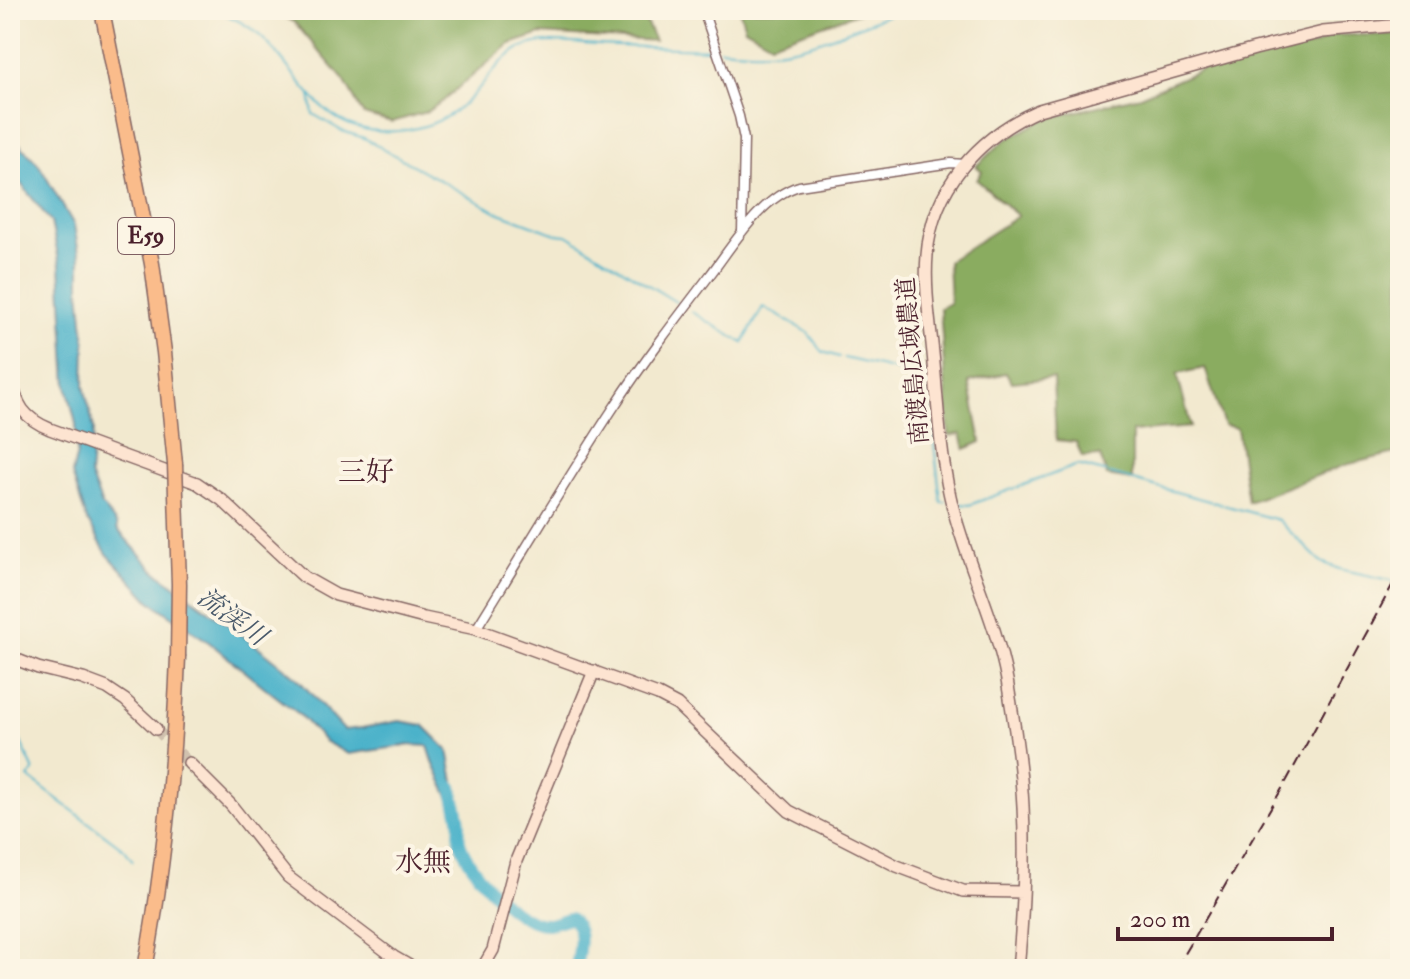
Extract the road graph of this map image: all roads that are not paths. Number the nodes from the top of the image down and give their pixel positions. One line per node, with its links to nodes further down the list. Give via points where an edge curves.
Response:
1 (102, 10): 13 (highway, E59, bridge, via 152,264 175,464 179,584 171,779)
2 (703, 10): 5 (street, via 744,139)
3 (1400, 25): 4 (street, 南渡島広域農道, via 1310,36 1039,110 998,133)
4 (964, 164): 5 (street, via 791,189 766,205); 12 (street, 南渡島広域農道, via 944,195 930,234 927,294 950,496 1007,681 1023,805)
5 (742, 233): 7 (street, via 614,407)
6 (10, 378): 7 (street, via 17,401 31,420 207,490 304,577 336,595)
7 (476, 629): 9 (street)
8 (10, 657): 10 (street, via 107,688)
9 (594, 671): 12 (street, via 677,705 806,821 897,866 963,891); 15 (street, via 530,825 493,950)
10 (156, 729)
11 (189, 763): 14 (street, via 231,805 288,877)
12 (1023, 892): 16 (street, 南渡島広域農道)
13 (145, 969)
14 (415, 969)
15 (482, 969)
16 (1018, 969)

